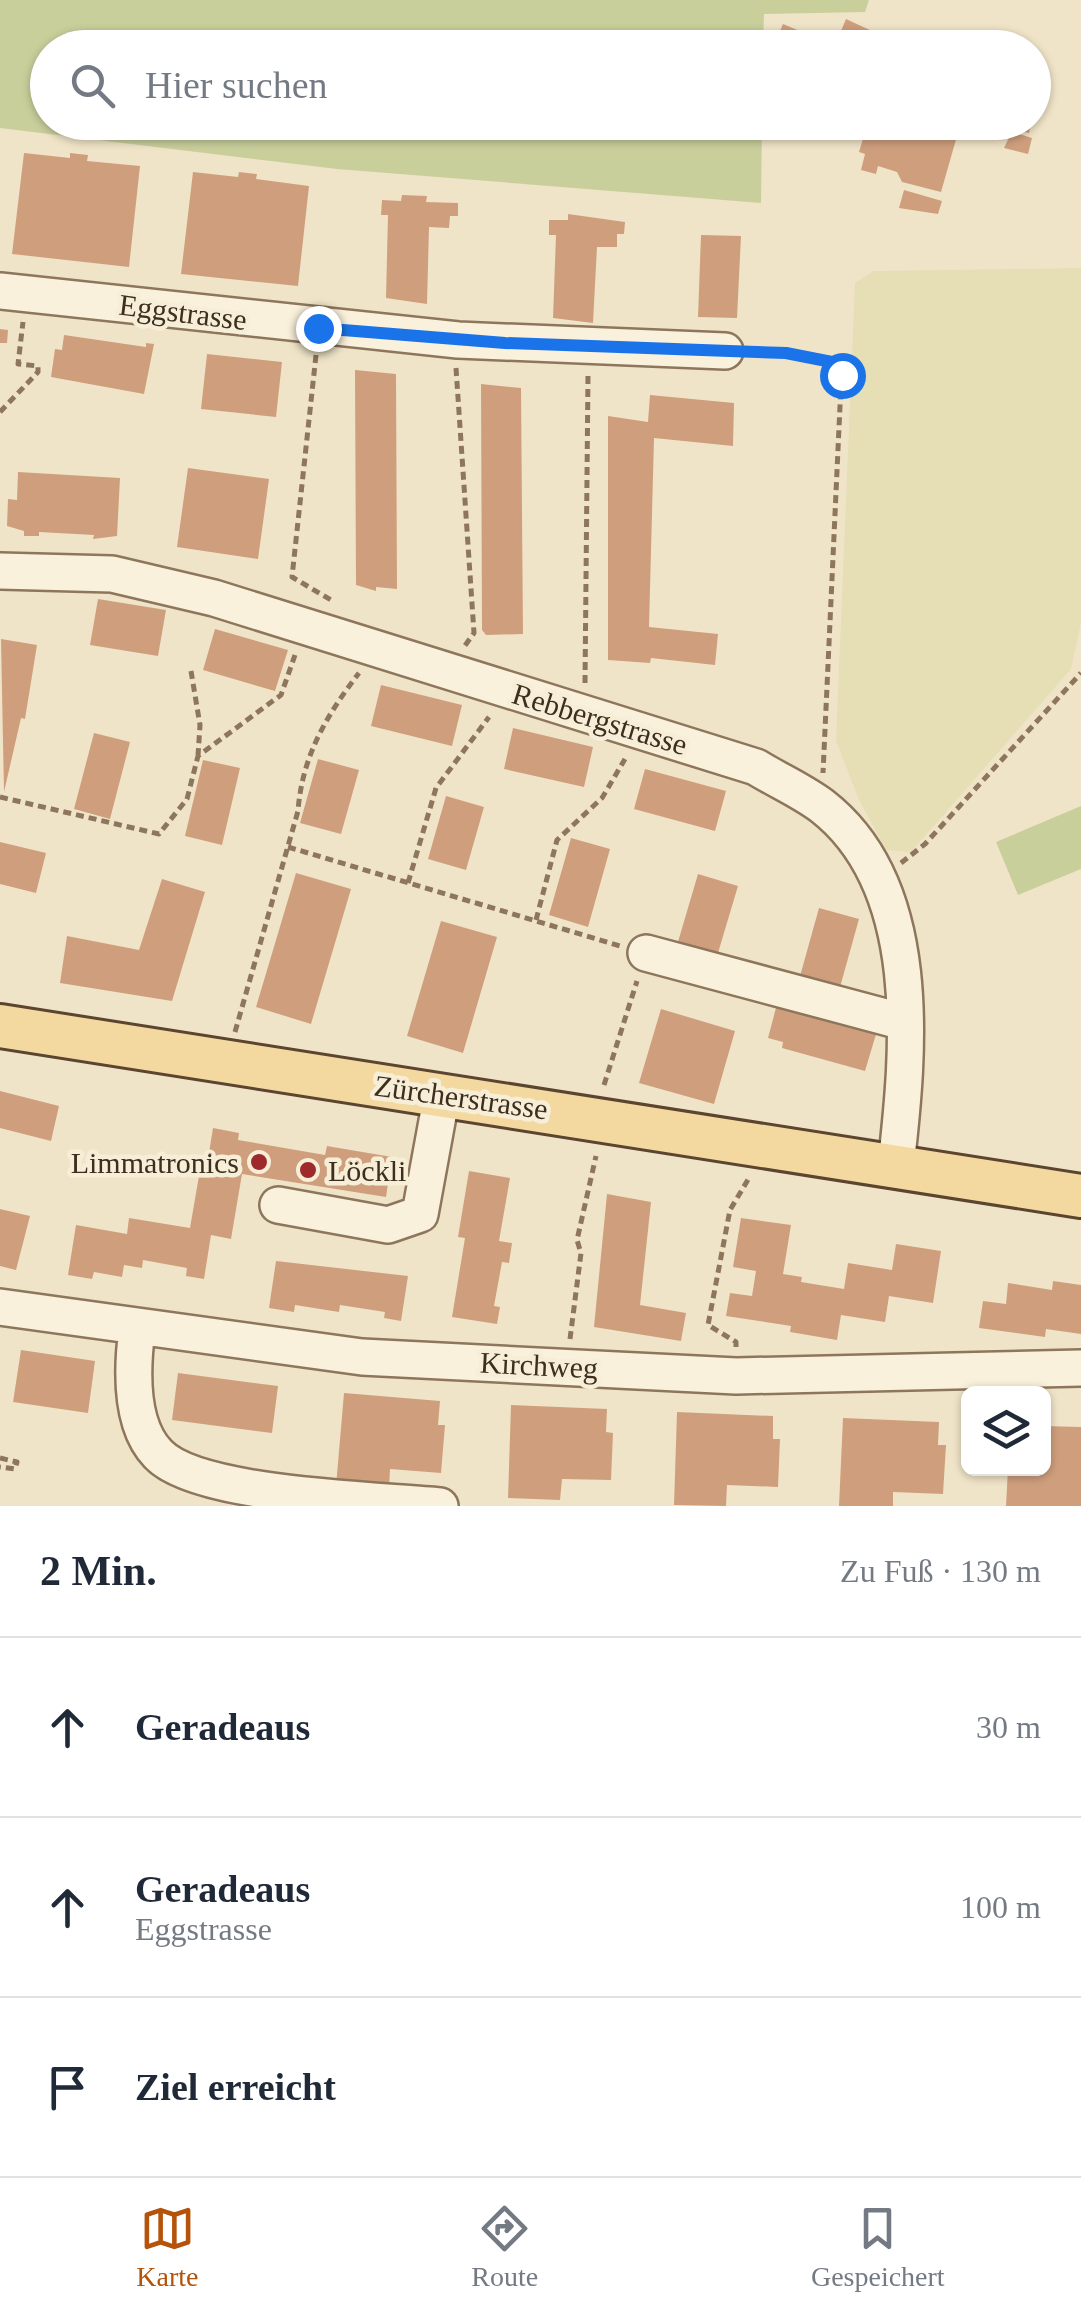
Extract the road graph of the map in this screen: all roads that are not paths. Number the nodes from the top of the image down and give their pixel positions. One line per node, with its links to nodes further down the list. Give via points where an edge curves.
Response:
1 (12, 302): 2 (street, Eggstrasse, via 458,340)
2 (725, 351)
3 (0, 572): 5 (street, Rebbergstrasse, via 112,574 304,625 756,767 822,806 880,881 894,926)
4 (646, 953): 5 (street)
5 (904, 1022): 8 (street, Rebbergstrasse)
6 (0, 1026): 7 (main road, Zürcherstrasse)
7 (442, 1094): 8 (main road, Zürcherstrasse); 10 (street, via 420,1214 388,1225)
8 (908, 1167): 9 (main road, Zürcherstrasse)
9 (1081, 1196)
10 (278, 1204)
11 (0, 1307): 12 (street, Kirchweg)
12 (137, 1329): 13 (street, Kirchweg, via 362,1357 736,1376); 14 (street, via 135,1389 142,1428 176,1470 254,1486)
13 (1081, 1368)
14 (440, 1506)

